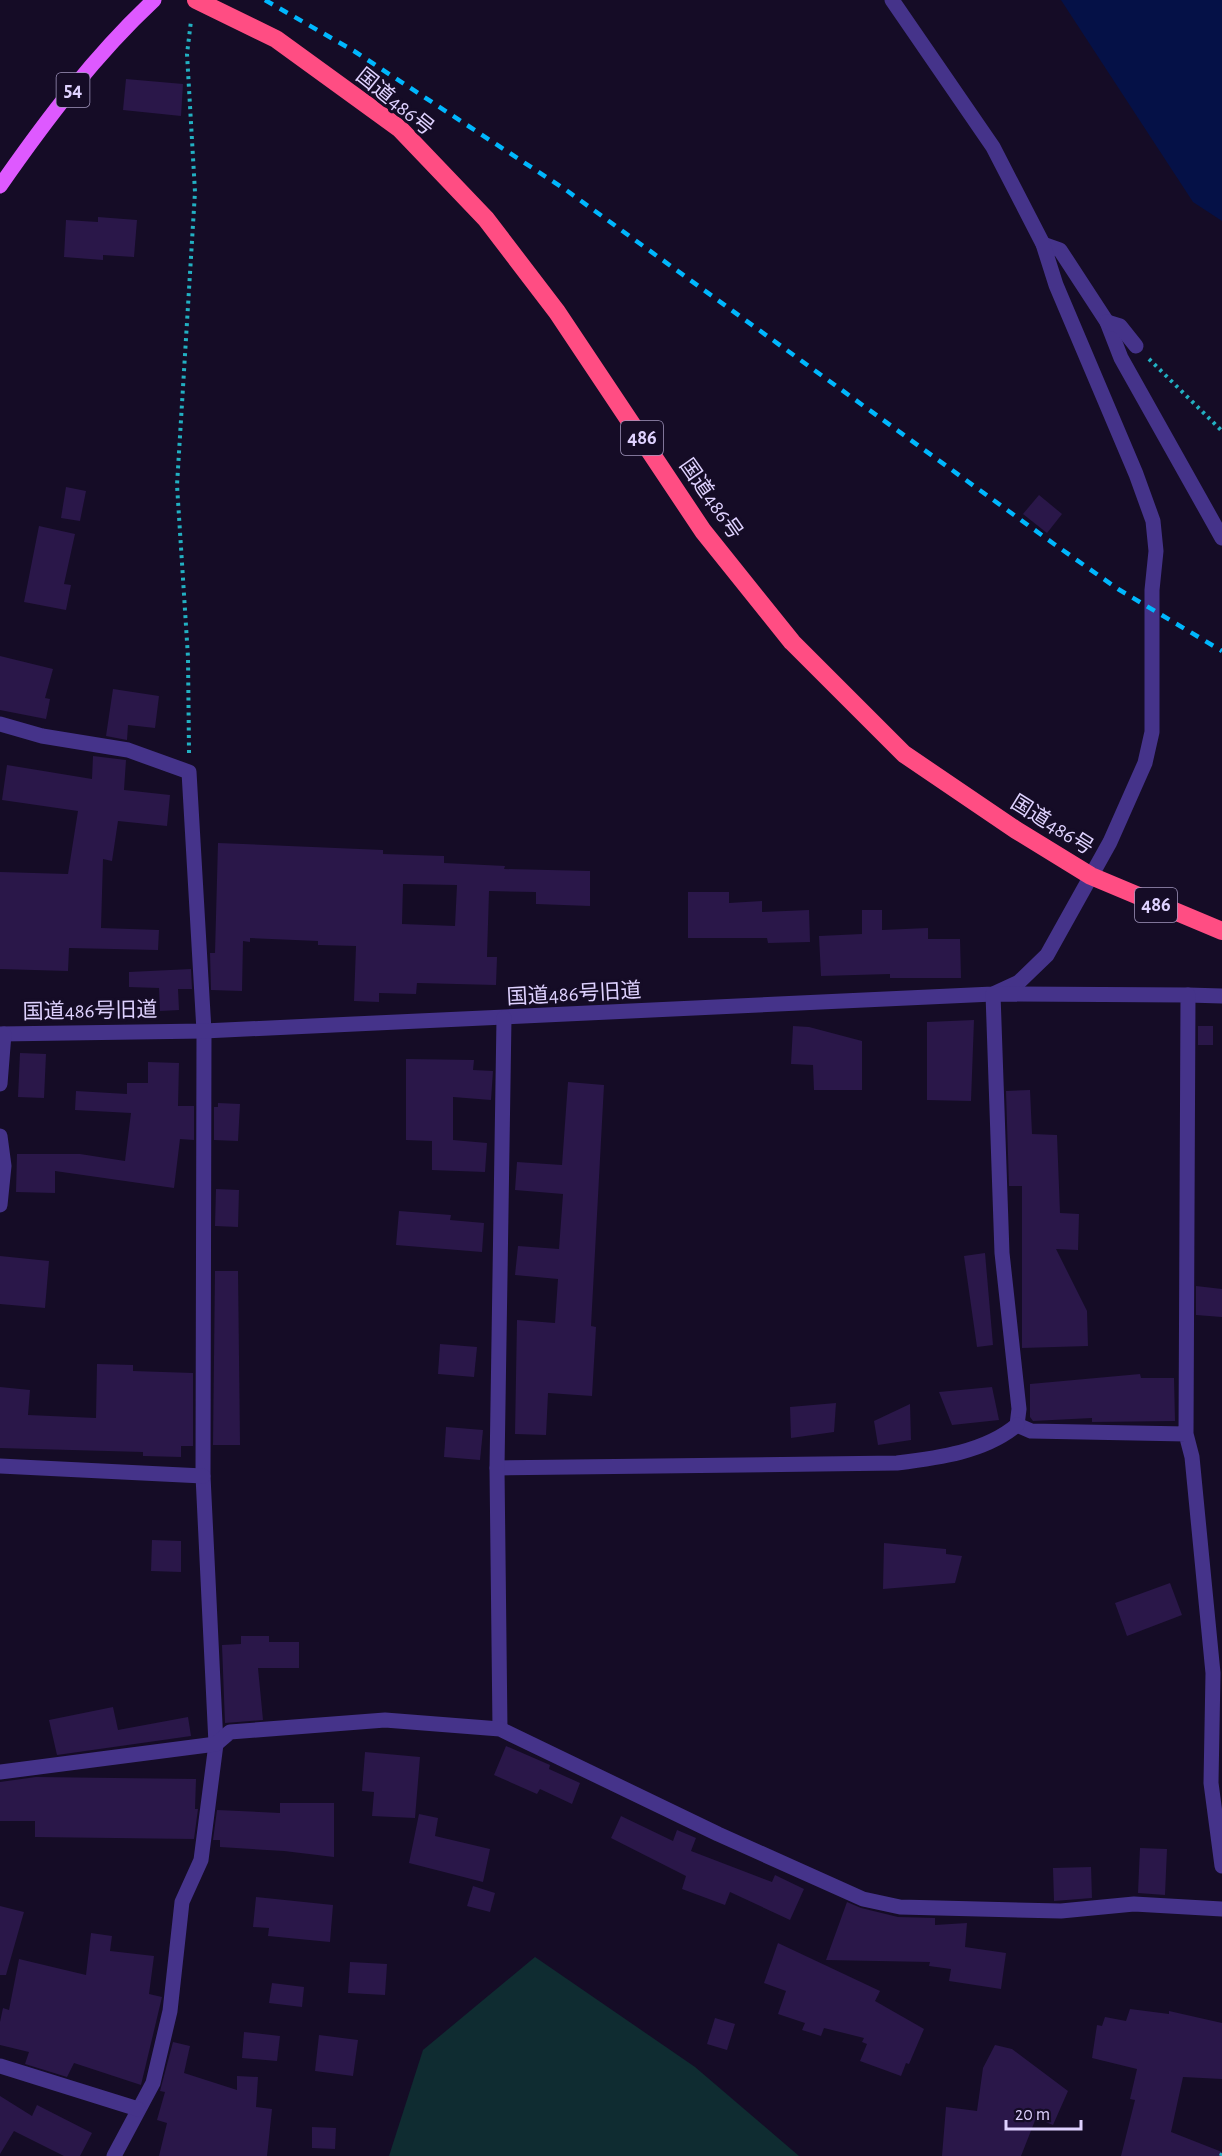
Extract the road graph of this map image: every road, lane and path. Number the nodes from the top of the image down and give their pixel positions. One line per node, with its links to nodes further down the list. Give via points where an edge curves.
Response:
1 (154, 0): 5 (main road, 54, via 120,32 38,132)
2 (196, 0): 13 (highway, 国道486号 / 486, via 276,39 400,129 486,219 557,312 703,531 792,642 904,754)
3 (892, 0): 6 (street, 国道486号旧道, via 993,147)
4 (191, 18): 12 (path, via 187,54 195,192 177,485 188,657)
5 (0, 186)
6 (1043, 244): 7 (street, via 1060,250); 13 (street, 国道486号旧道, via 1056,285 1153,520 1156,551 1152,590 1152,732 1145,763)
7 (1107, 322): 8 (street, via 1120,326); 10 (street, via 1121,358)
8 (1136, 346): 9 (path)
9 (1222, 432)
10 (1222, 538)
11 (0, 724): 12 (street, via 42,736 128,750)
12 (189, 772): 19 (street)
13 (1091, 876): 14 (highway, 国道486号 / 486); 15 (street, 国道486号旧道, via 1047,955 1019,982)
14 (1222, 931)
15 (993, 994): 16 (street); 18 (street, 国道486号旧道); 24 (street, via 1002,1253 1019,1409)
16 (1188, 995): 17 (street); 25 (street)
17 (1222, 996)
18 (504, 1018): 19 (street, 国道486号旧道); 27 (street)
19 (204, 1031): 20 (street, 国道486号旧道); 28 (street)
20 (2, 1034): 21 (street)
21 (0, 1084)
22 (0, 1136): 23 (street, via 4,1166)
23 (0, 1205)
24 (1017, 1425): 25 (street, via 1032,1431); 27 (street, via 984,1445 897,1463)
25 (1186, 1434): 32 (street, via 1192,1457 1213,1673 1211,1784)
26 (0, 1466): 28 (street)
27 (497, 1468): 29 (street)
28 (203, 1476): 30 (street)
29 (500, 1729): 30 (street, via 385,1720 230,1732); 33 (street, via 863,1899 900,1907 1061,1911 1134,1904)
30 (216, 1744): 31 (street); 35 (street, via 201,1860 182,1902 170,2011 153,2083)
31 (0, 1772)
32 (1222, 1866)
33 (1222, 1909)
34 (0, 2066): 35 (street)
35 (138, 2109): 36 (street)
36 (114, 2156)

